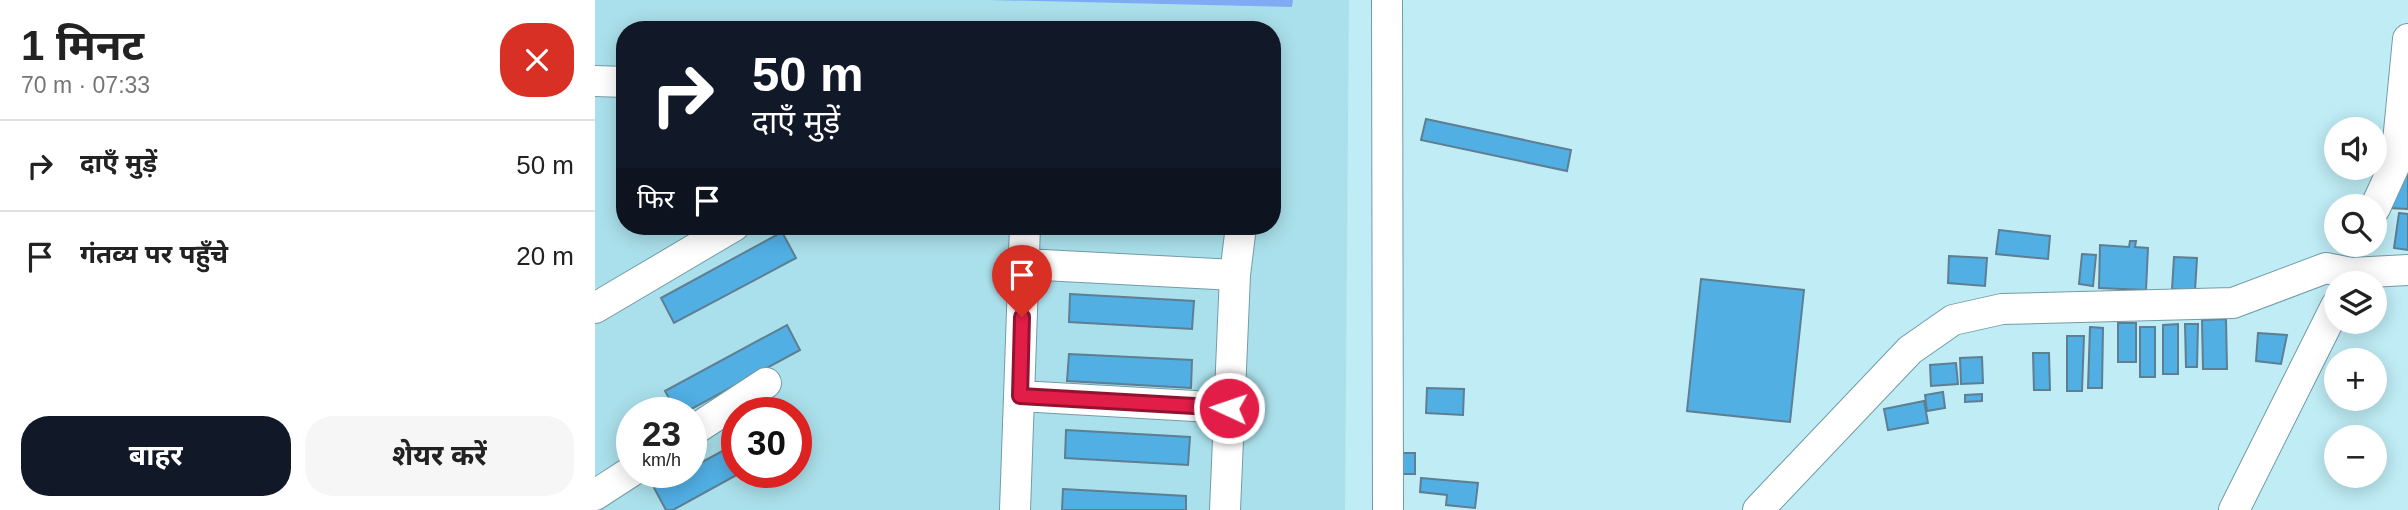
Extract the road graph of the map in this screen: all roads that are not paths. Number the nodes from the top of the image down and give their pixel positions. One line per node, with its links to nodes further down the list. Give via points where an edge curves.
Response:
1 (1387, 0): 23 (street)
2 (2408, 39): 5 (street, via 2396,162)
3 (595, 81): 4 (street)
4 (616, 82)
5 (2381, 194)
6 (718, 235): 13 (street)
7 (1025, 235): 9 (street)
8 (1240, 235): 12 (street)
9 (1024, 264): 12 (street); 16 (street)
10 (2342, 267): 11 (street); 24 (street, via 2234,303 2001,309 1952,320 1910,350)
11 (2408, 270)
12 (1235, 275): 17 (street)
13 (595, 308)
14 (2324, 330): 25 (street)
15 (766, 383): 18 (street)
16 (1020, 396): 17 (street); 21 (street)
17 (1229, 408): 22 (street)
18 (707, 422)
19 (616, 481): 20 (street)
20 (595, 495)
21 (1015, 510)
22 (1225, 510)
23 (1388, 510)
24 (1758, 510)
25 (2234, 510)

